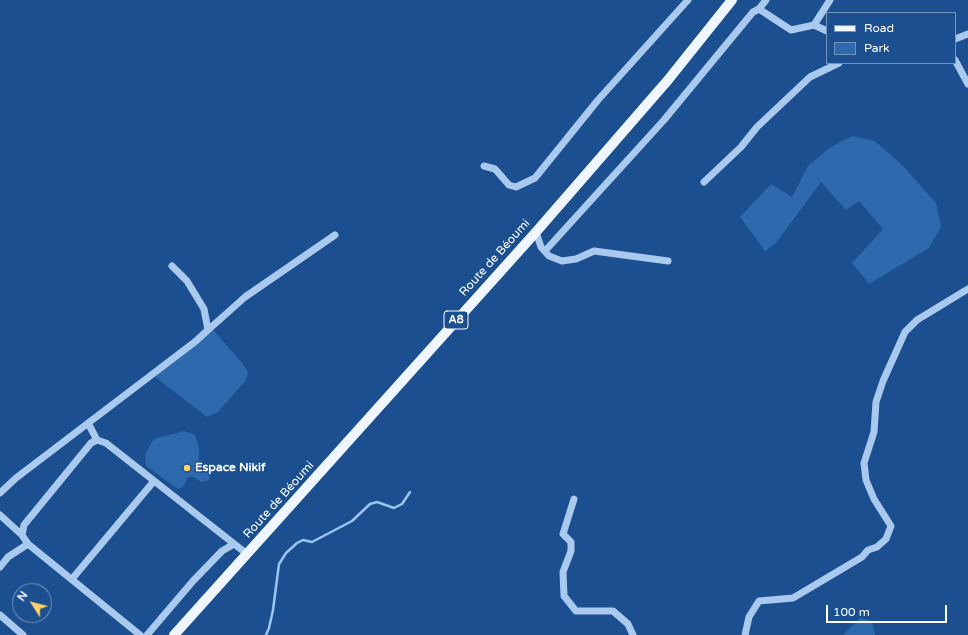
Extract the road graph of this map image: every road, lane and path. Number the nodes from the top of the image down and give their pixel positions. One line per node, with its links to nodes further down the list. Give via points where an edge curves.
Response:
1 (688, 0): 13 (street, via 560,144 535,178 516,187 509,185 495,169)
2 (732, 0): 15 (main road, Route de Béoumi / A8, via 668,80)
3 (766, 0): 5 (street)
4 (830, 0): 6 (street)
5 (759, 9): 6 (street, via 791,30); 17 (street, via 753,12 664,120)
6 (814, 25): 7 (street)
7 (826, 31)
8 (968, 34): 9 (street)
9 (956, 39)
10 (956, 62): 12 (street)
11 (837, 64): 14 (street, via 810,77)
12 (968, 84)
13 (484, 166)
14 (704, 182)
15 (536, 232): 17 (street); 31 (main road, Route de Béoumi / A8)
16 (335, 235): 21 (street, via 245,297)
17 (545, 251): 18 (street, via 549,256 562,261 576,259 594,251)
18 (668, 261)
19 (172, 266): 21 (street, via 187,281 204,309)
20 (968, 289): 40 (street, via 917,320 905,332 876,402 874,432 864,463 866,480 874,499 891,526 886,539 862,557 793,598 759,601 749,617)
21 (208, 330): 22 (street)
22 (88, 423): 23 (street); 25 (street)
23 (98, 440): 24 (street); 28 (street, via 91,443 24,525)
24 (154, 481): 30 (street); 33 (street)
25 (0, 493)
26 (574, 499): 39 (street, via 563,534 571,542 571,551 563,572 564,596 576,611 613,611 628,624)
27 (0, 515): 28 (street)
28 (22, 535): 29 (street)
29 (28, 544): 32 (street, via 8,557); 33 (street)
30 (234, 544): 31 (street); 37 (street, via 222,551)
31 (247, 554): 38 (main road, Route de Béoumi / A8)
32 (0, 567)
33 (72, 579): 36 (street)
34 (0, 616): 35 (street)
35 (23, 635)
36 (140, 635)
37 (147, 635)
38 (174, 635)
39 (633, 635)
40 (745, 635)

